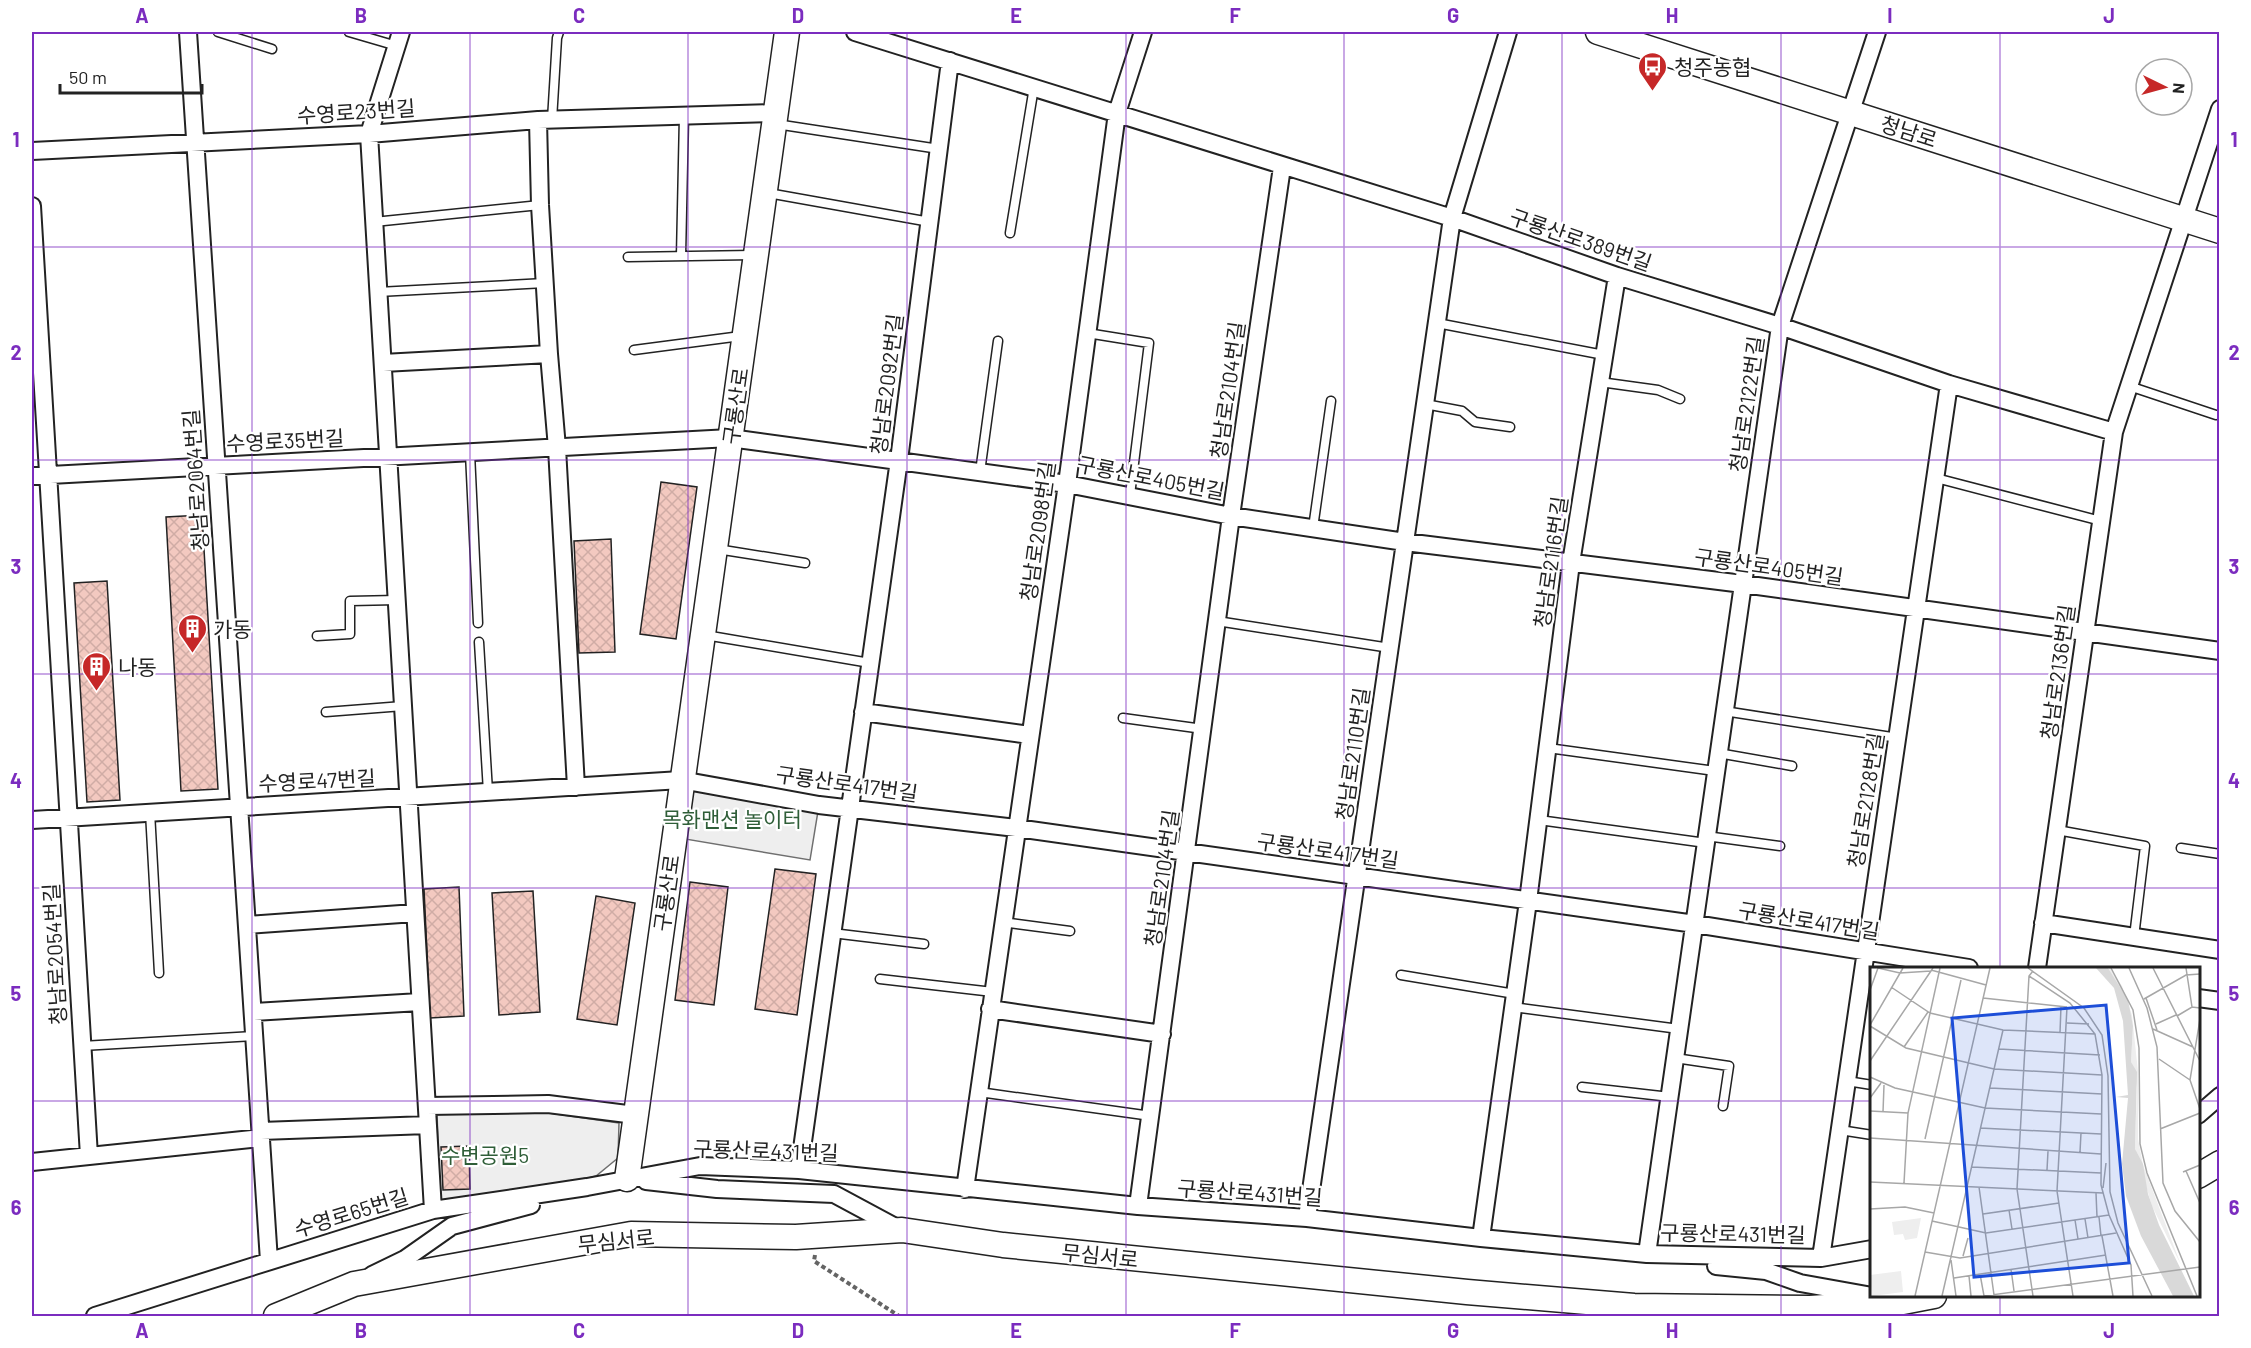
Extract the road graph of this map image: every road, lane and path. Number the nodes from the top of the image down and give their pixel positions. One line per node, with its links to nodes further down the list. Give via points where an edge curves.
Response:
1 (188, 32): 22 (street, 청남로2064번길)
2 (218, 32): 12 (lane)
3 (349, 32): 11 (lane)
4 (559, 32): 20 (lane)
5 (787, 32): 19 (street, 구룡산로)
6 (855, 32): 13 (street, 구룡산로389번길)
7 (1143, 32): 17 (street, 청남로2098번길)
8 (1508, 32): 29 (street, 청남로2110번길)
9 (1598, 32): 16 (street, 청남로)
10 (1877, 32): 16 (street, 청남로2122번길)
11 (399, 39): 21 (street)
12 (272, 49)
13 (950, 61): 14 (street, 구룡산로389번길); 23 (street, 청남로2092번길)
14 (1034, 87): 17 (street, 구룡산로389번길); 34 (lane)
15 (2220, 109): 30 (street, 청남로2136번길)
16 (1849, 112): 30 (street, 청남로); 44 (street, 청남로2122번길)
17 (1117, 113): 25 (street, 구룡산로389번길); 45 (street, 청남로2098번길)
18 (684, 116): 19 (street, 수영로23번길); 20 (street, 수영로23번길); 37 (lane)
19 (775, 119): 23 (lane); 26 (street, 구룡산로)
20 (545, 120): 21 (street, 수영로23번길); 27 (street)
21 (369, 134): 22 (street, 수영로23번길); 31 (street)
22 (196, 143): 24 (street, 수영로23번길); 66 (street, 청남로2064번길)
23 (939, 149): 32 (street, 청남로2092번길)
24 (32, 151)
25 (1282, 167): 29 (street, 구룡산로389번길); 72 (street, 청남로2104번길)
26 (765, 193): 32 (lane); 36 (street, 구룡산로)
27 (540, 205): 31 (lane); 40 (street)
28 (32, 206): 35 (street, 청남로2054번길)
29 (1452, 218): 39 (street, 구룡산로389번길); 43 (street, 청남로2110번길)
30 (2183, 219): 33 (street, 청남로); 54 (street, 청남로2136번길)
31 (374, 222): 41 (street)
32 (930, 222): 65 (street, 청남로2092번길)
33 (2220, 231)
34 (1010, 232)
35 (32, 236): 42 (street, 청남로2054번길)
36 (756, 255): 37 (lane); 46 (street, 구룡산로)
37 (681, 256): 38 (lane)
38 (628, 257)
39 (1617, 276): 44 (street, 구룡산로389번길); 50 (street, 청남로2116번길)
40 (546, 283): 41 (lane); 49 (street)
41 (378, 292): 51 (street)
42 (35, 321): 68 (street, 청남로2054번길)
43 (1437, 323): 50 (lane); 57 (street, 청남로2110번길)
44 (1780, 326): 53 (street, 구룡산로389번길); 79 (street, 청남로2122번길)
45 (1087, 333): 70 (street, 청남로2098번길); 71 (lane, via 1149,343)
46 (745, 335): 48 (lane, 구룡산로); 61 (street, 구룡산로)
47 (998, 341): 67 (lane)
48 (634, 350)
49 (549, 354): 51 (street); 62 (street)
50 (1604, 355): 52 (street, 청남로2116번길)
51 (383, 363): 64 (street)
52 (1600, 382): 55 (lane, via 1658,390); 78 (street, 청남로2116번길)
53 (1949, 384): 60 (street, 구룡산로389번길); 69 (street, 청남로2128번길)
54 (2128, 386): 58 (lane); 60 (street, 청남로2136번길)
55 (1680, 399)
56 (1331, 401): 74 (lane)
57 (1425, 404): 59 (lane, via 1462,411 1475,422); 75 (street, 청남로2110번길)
58 (2216, 415)
59 (1510, 427)
60 (2114, 432): 73 (street, 청남로2136번길)
61 (730, 438): 62 (street, 수영로35번길); 65 (street, 구룡산로405번길); 76 (street, 구룡산로)
62 (557, 448): 63 (street, 수영로35번길); 104 (street)
63 (470, 453): 64 (street, 수영로35번길); 83 (lane)
64 (388, 457): 66 (street, 수영로35번길); 80 (street)
65 (899, 460): 67 (street, 구룡산로405번길); 90 (street, 청남로2092번길)
66 (217, 466): 68 (street, 수영로35번길); 107 (street, 청남로2064번길)
67 (980, 472): 70 (street, 구룡산로405번길)
68 (40, 476): 110 (street, 청남로2054번길)
69 (1936, 478): 73 (lane); 81 (street, 청남로2128번길)
70 (1067, 484): 71 (street, 구룡산로405번길); 97 (street, 청남로2098번길)
71 (1130, 495): 72 (street, 구룡산로405번길)
72 (1232, 516): 74 (street, 구룡산로405번길); 82 (street, 청남로2104번길)
73 (2102, 521): 84 (street, 청남로2136번길)
74 (1313, 528): 75 (street, 구룡산로405번길)
75 (1405, 542): 78 (street, 구룡산로405번길); 88 (street, 청남로2110번길)
76 (714, 549): 77 (lane); 85 (street, 구룡산로)
77 (805, 563)
78 (1571, 563): 79 (street, 구룡산로405번길); 99 (street, 청남로2116번길)
79 (1743, 584): 81 (street, 구룡산로405번길); 92 (street, 청남로2122번길)
80 (397, 600): 86 (lane, via 350,601 350,634); 91 (street)
81 (1917, 610): 84 (street, 구룡산로405번길); 98 (street, 청남로2128번길)
82 (1217, 621): 88 (lane); 96 (street, 청남로2104번길)
83 (478, 623)
84 (2086, 632): 89 (street, 구룡산로405번길); 114 (street, 청남로2136번길)
85 (702, 634): 90 (lane); 103 (street, 구룡산로)
86 (317, 636)
87 (479, 642): 105 (lane)
88 (1390, 648): 120 (street, 청남로2110번길)
89 (2220, 651)
90 (870, 663): 94 (street, 청남로2092번길)
91 (403, 706): 93 (lane); 106 (street)
92 (1724, 711): 98 (lane); 100 (street, 청남로2122번길)
93 (326, 712)
94 (863, 712): 97 (street); 108 (street, 청남로2092번길)
95 (1123, 718): 96 (lane)
96 (1204, 729): 118 (street, 청남로2104번길)
97 (1030, 735): 113 (street, 청남로2098번길)
98 (1898, 738): 132 (street, 청남로2128번길)
99 (1548, 748): 102 (lane); 112 (street, 청남로2116번길)
100 (1718, 753): 101 (lane); 102 (street, 청남로2122번길)
101 (1792, 766)
102 (1715, 771): 115 (street, 청남로2122번길)
103 (681, 780): 104 (street, 수영로47번길); 108 (street, 구룡산로417번길); 159 (street, 구룡산로)
104 (576, 787): 105 (street, 수영로47번길)
105 (488, 792): 106 (street, 수영로47번길)
106 (408, 797): 107 (street, 수영로47번길); 122 (street)
107 (239, 807): 109 (street, 수영로47번길); 126 (street, 청남로2064번길)
108 (849, 807): 113 (street, 구룡산로417번길); 128 (street, 청남로2092번길)
109 (150, 812): 110 (street, 수영로47번길); 135 (lane)
110 (69, 817): 111 (street, 수영로47번길); 148 (street, 청남로2054번길)
111 (32, 820)
112 (1539, 820): 115 (lane); 121 (street, 청남로2116번길)
113 (1016, 828): 118 (street, 구룡산로417번길); 123 (street, 청남로2098번길)
114 (2057, 830): 124 (street, 청남로2136번길); 129 (lane, via 2145,846)
115 (1706, 839): 116 (lane); 125 (street, 청남로2122번길)
116 (1780, 846)
117 (2181, 848): 119 (lane)
118 (1187, 852): 120 (street, 구룡산로417번길); 146 (street, 청남로2104번길)
119 (2220, 854)
120 (1357, 876): 121 (street, 구룡산로417번길); 174 (street, 청남로2110번길)
121 (1528, 901): 125 (street, 구룡산로417번길); 140 (street, 청남로2116번길)
122 (416, 913): 126 (street); 142 (street)
123 (1002, 922): 127 (lane); 138 (street, 청남로2098번길)
124 (2043, 923): 129 (street); 134 (street, 청남로2136번길)
125 (1695, 924): 132 (street, 구룡산로417번길); 145 (street, 청남로2122번길)
126 (247, 925): 144 (street, 청남로2064번길)
127 (1070, 932)
128 (832, 933): 130 (lane); 168 (street, 청남로2092번길)
129 (2134, 937): 131 (street)
130 (924, 944)
131 (2220, 950)
132 (1866, 951): 133 (street, 구룡산로417번길); 150 (street, 청남로2128번길)
133 (1958, 967)
134 (2037, 967)
135 (159, 973)
136 (1401, 975): 140 (lane)
137 (880, 979): 138 (lane)
138 (993, 992): 143 (street, 청남로2098번길)
139 (2200, 998): 141 (street)
140 (1514, 1000): 145 (lane); 177 (street, 청남로2116번길)
141 (2220, 1001)
142 (420, 1002): 144 (street); 156 (street)
143 (990, 1009): 146 (street); 153 (street, 청남로2098번길)
144 (253, 1012): 147 (street, 청남로2064번길)
145 (1679, 1029): 149 (street, 청남로2122번길)
146 (1162, 1034): 160 (street, 청남로2104번길)
147 (254, 1036): 148 (lane, 청남로2054번길); 163 (street, 청남로2064번길)
148 (82, 1046): 165 (street, 청남로2054번길)
149 (1675, 1058): 155 (street, 청남로2122번길); 157 (lane, via 1729,1066)
150 (1847, 1081): 151 (lane); 162 (street, 청남로2128번길)
151 (1870, 1085)
152 (1582, 1087): 155 (lane)
153 (979, 1092): 160 (lane); 171 (street, 청남로2098번길)
154 (2220, 1096): 158 (street)
155 (1670, 1097): 179 (street, 청남로2122번길)
156 (427, 1106): 159 (street, via 548,1104); 161 (street)
157 (1723, 1106)
158 (2200, 1114)
159 (635, 1115): 170 (street, 구룡산로)
160 (1151, 1116): 172 (street, 청남로2104번길)
161 (428, 1125): 163 (street); 173 (street)
162 (1840, 1130): 164 (lane); 181 (street, 청남로2128번길)
163 (261, 1134): 165 (street); 182 (street, 청남로2064번길)
164 (1870, 1135)
165 (89, 1156): 166 (street)
166 (32, 1162)
167 (2220, 1163): 169 (street)
168 (799, 1170): 170 (street, 구룡산로431번길, via 700,1167); 171 (street, 구룡산로431번길)
169 (2200, 1175)
170 (627, 1179): 173 (street, 수영로65번길); 175 (street, via 717,1189 834,1194); 183 (street, via 452,1226 405,1259)
171 (965, 1189): 172 (street, 구룡산로431번길)
172 (1138, 1206): 174 (street, 구룡산로431번길)
173 (433, 1210): 182 (street, 수영로65번길)
174 (1307, 1218): 177 (street, 구룡산로431번길)
175 (902, 1230): 176 (street, 무심서로); 187 (street, 무심서로, via 1003,1245 1634,1306 1810,1308)
176 (816, 1235): 183 (street, 무심서로, via 631,1234); 190 (path, via 814,1262)
177 (1481, 1238): 179 (street, 구룡산로431번길)
178 (1870, 1249): 181 (street, 구룡산로431번길)
179 (1647, 1254): 180 (street, 구룡산로431번길)
180 (1679, 1255): 181 (street, 구룡산로431번길); 184 (street, via 1693,1263 1766,1271 1800,1283)
181 (1821, 1258)
182 (269, 1261): 188 (street, 수영로65번길)
183 (354, 1284): 189 (street, 무심서로)
184 (1870, 1296)
185 (1876, 1297): 187 (street)
186 (1929, 1297): 187 (street, 무심서로)
187 (1903, 1302)
188 (95, 1317)
189 (276, 1317)
190 (899, 1317)

